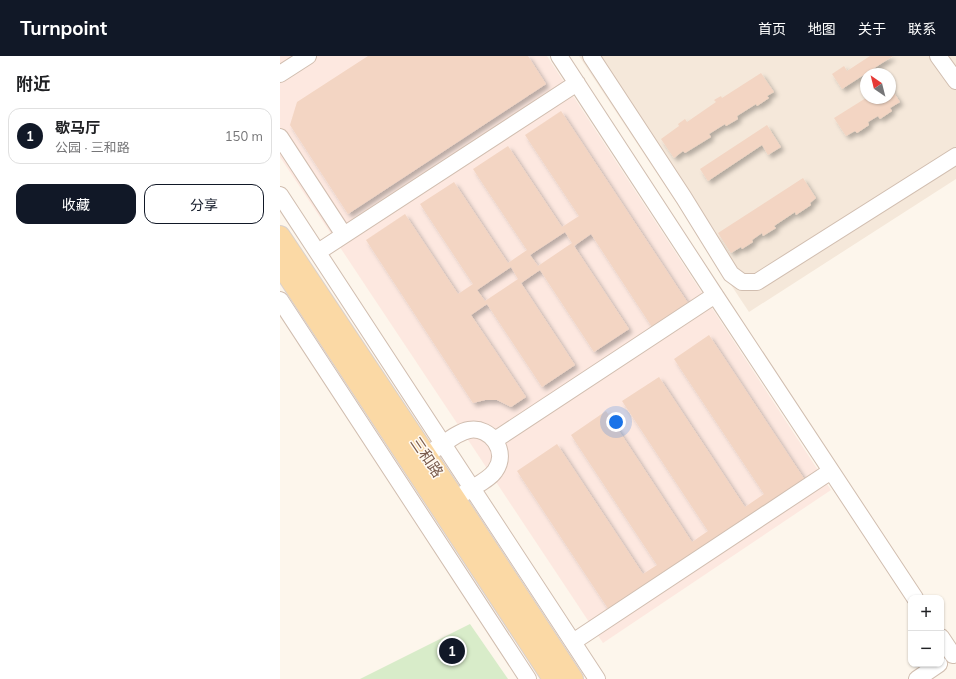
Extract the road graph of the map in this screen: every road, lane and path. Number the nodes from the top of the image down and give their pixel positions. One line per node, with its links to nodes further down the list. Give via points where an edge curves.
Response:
1 (308, 56): 5 (street)
2 (560, 56): 7 (street)
3 (591, 56): 9 (street, via 731,274 742,282 757,282)
4 (938, 56): 6 (street)
5 (280, 74)
6 (956, 81)
7 (577, 83): 11 (street); 15 (street)
8 (280, 137): 11 (street)
9 (956, 156)
10 (280, 195): 13 (street)
11 (344, 235): 13 (street)
12 (280, 236): 19 (main road, 三和路)
13 (318, 252): 18 (street)
14 (280, 264): 28 (main road, 三和路)
15 (715, 295): 17 (street); 20 (street)
16 (280, 300): 27 (street)
17 (495, 440): 18 (street, via 481,430 468,430); 21 (street, via 500,456 496,470)
18 (443, 444): 19 (street); 21 (street)
19 (425, 454): 22 (main road, 三和路)
20 (831, 470): 23 (street); 24 (street)
21 (472, 488): 22 (street); 24 (street)
22 (456, 500): 29 (main road, 三和路)
23 (913, 595)
24 (573, 642): 30 (street)
25 (944, 648): 26 (street)
26 (947, 659): 31 (street)
27 (528, 679)
28 (553, 679)
29 (573, 679)
30 (597, 679)
31 (917, 679)

